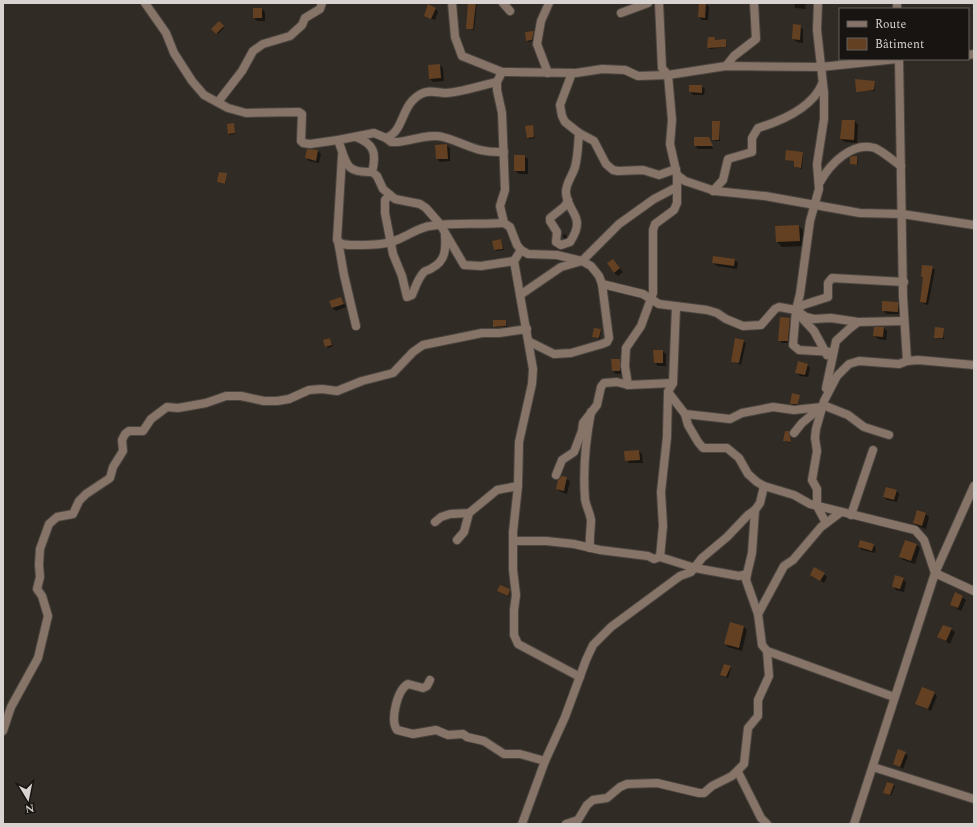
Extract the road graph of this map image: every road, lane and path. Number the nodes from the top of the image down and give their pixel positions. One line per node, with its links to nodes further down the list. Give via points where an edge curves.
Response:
1 (145, 3): 22 (street, via 166,33 174,53 197,89)
2 (322, 3): 22 (street, via 320,9 305,18 290,36 263,44 253,51 239,75)
3 (452, 3): 16 (street, via 455,37 462,56)
4 (503, 3): 10 (street)
5 (549, 3): 17 (street, via 541,20 537,44)
6 (648, 3): 11 (street)
7 (660, 3): 19 (street, via 662,68)
8 (754, 3): 14 (street, via 756,39 734,56)
9 (818, 3): 15 (street, via 817,30)
10 (510, 11)
11 (621, 13)
12 (888, 60): 15 (street)
13 (898, 60): 29 (street)
14 (726, 66): 15 (street); 19 (street)
15 (821, 67): 21 (street)
16 (502, 72): 17 (street); 20 (street)
17 (548, 73): 18 (street)
18 (572, 73): 19 (street, via 602,69 625,70 638,76); 23 (street, via 560,105 565,122)
19 (668, 75): 31 (street, via 672,120 670,144)
20 (497, 82): 25 (street, via 452,92 422,93 409,104 396,132); 28 (street)
21 (822, 83): 32 (street, via 824,119 817,164); 34 (street, via 818,93 787,117 758,128 752,138 752,152 728,159 723,180)
22 (218, 102): 26 (street, via 246,113 299,112 302,114 302,143)
23 (579, 132): 31 (street, via 594,141 612,170 643,170 659,175); 36 (street, via 575,167 566,186)
24 (356, 137): 25 (street, via 374,133); 26 (street); 30 (street, via 369,143 373,149)
25 (386, 138): 28 (street, via 391,142 397,142 443,137 475,150)
26 (338, 140): 27 (street)
27 (343, 152): 30 (street, via 346,163 352,169 359,173); 43 (street)
28 (504, 152): 39 (street, via 505,190 500,206)
29 (901, 166): 32 (street, via 876,148 860,148 850,151 834,163); 38 (street)
30 (372, 172): 35 (street)
31 (676, 172): 33 (street); 34 (street, via 685,181)
32 (820, 182): 37 (street)
33 (677, 187): 47 (street, via 654,199 619,224); 51 (street, via 677,203 674,210 655,224 653,230 654,284)
34 (713, 191): 37 (street, via 765,196)
35 (390, 195): 40 (street, via 395,199 420,204); 44 (street, via 385,200 385,213)
36 (568, 200): 36 (street, via 575,212 577,228 570,242 561,245 556,242 557,232 550,218 565,206)
37 (818, 206): 38 (street, via 870,214); 53 (street, via 810,221)
38 (902, 214): 41 (street); 48 (street)
39 (504, 223): 40 (street); 45 (street, via 510,228)
40 (440, 224): 42 (street); 44 (street, via 428,226)
41 (974, 225)
42 (445, 235): 44 (street, via 443,258 424,273 408,298); 46 (street, via 464,264 481,266)
43 (338, 241): 44 (street, via 347,245 375,246); 56 (street)
44 (391, 242)
45 (521, 250): 46 (street); 47 (street, via 528,254 557,255)
46 (514, 261): 50 (street)
47 (582, 261): 49 (street, via 591,266); 50 (street, via 561,267 532,285)
48 (904, 282): 53 (street, via 832,278 828,283 828,297); 54 (street)
49 (602, 284): 51 (street, via 643,294); 58 (street, via 609,338 607,342 563,354 554,354)
50 (520, 296): 57 (street)
51 (651, 300): 52 (street); 63 (street, via 640,326 626,348)
52 (676, 307): 53 (street, via 707,310 750,327 761,325 779,307); 62 (street)
53 (796, 310): 55 (street, via 806,318); 59 (street); 59 (street, via 794,347)
54 (904, 321): 55 (street); 60 (street)
55 (858, 322): 59 (street, via 836,341)
56 (356, 326)
57 (527, 329): 58 (street); 97 (street, via 482,333 423,345 393,373 337,391 309,390 289,399 277,401 226,396 206,403 178,408 167,407 151,419 143,430 129,431 125,434 122,440 123,451 113,467 110,478 86,494 79,501 73,514 57,517 49,524 40,549 40,577 37,589 42,596 47,620 36,665 11,708)
58 (530, 342): 72 (street, via 532,384 520,436)
59 (829, 352): 65 (street, via 831,368)
60 (907, 361): 61 (street); 65 (street, via 898,364 859,361 849,364 837,376)
61 (974, 365)
62 (673, 383): 63 (street); 64 (street)
63 (628, 385): 66 (street, via 617,382 604,383 597,406)
64 (668, 392): 67 (street); 87 (street, via 667,436 661,492 664,526)
65 (823, 404): 67 (street, via 794,410 773,406 742,413 730,419); 68 (street); 69 (street, via 848,415 864,427); 75 (street, via 814,434 817,451 812,480 817,489)
66 (591, 412): 71 (street, via 583,423 574,452 562,460); 82 (street, via 585,485 591,520)
67 (685, 414): 73 (street, via 688,425 703,448 727,448 739,458 751,478)
68 (794, 433)
69 (889, 435)
70 (873, 450): 79 (street)
71 (556, 475)
72 (518, 486): 78 (street, via 497,490); 84 (street)
73 (764, 486): 75 (street); 76 (street, via 760,503)
74 (974, 486): 89 (street)
75 (818, 506): 77 (street); 81 (street)
76 (755, 510): 88 (street, via 702,558); 90 (street, via 752,553)
77 (841, 512): 79 (street); 81 (street)
78 (469, 513): 80 (street, via 450,514); 83 (street, via 464,532)
79 (851, 515): 89 (street, via 915,530 924,540)
80 (435, 522)
81 (826, 523): 92 (street, via 793,560 784,566)
82 (589, 536): 85 (street); 86 (street)
83 (457, 540)
84 (513, 540): 85 (street, via 546,540); 94 (street, via 515,640 524,648)
85 (576, 544): 86 (street)
86 (590, 548): 87 (street, via 654,559)
87 (660, 556): 88 (street)
88 (695, 568): 90 (street); 94 (street, via 663,588 599,637)
89 (935, 573): 91 (street); 96 (street)
90 (744, 577): 92 (street)
91 (974, 591)
92 (758, 614): 93 (street, via 762,645)
93 (767, 651): 96 (street); 100 (street, via 769,676 758,700 758,716 748,728 744,764)
94 (580, 676): 98 (street)
95 (430, 680): 98 (street, via 424,688 408,684 401,690 393,719 397,730 413,734 436,730 448,735 463,734 484,741 504,754 520,754)
96 (894, 698): 99 (street)
97 (3, 730)
98 (546, 762): 102 (street)
99 (873, 767): 101 (street); 105 (street)
100 (738, 772): 103 (street, via 704,793 657,783 627,784 607,798 594,800 587,805 578,820); 104 (street, via 761,818)
101 (974, 799)
102 (522, 824)
103 (566, 824)
104 (767, 824)
105 (854, 824)

